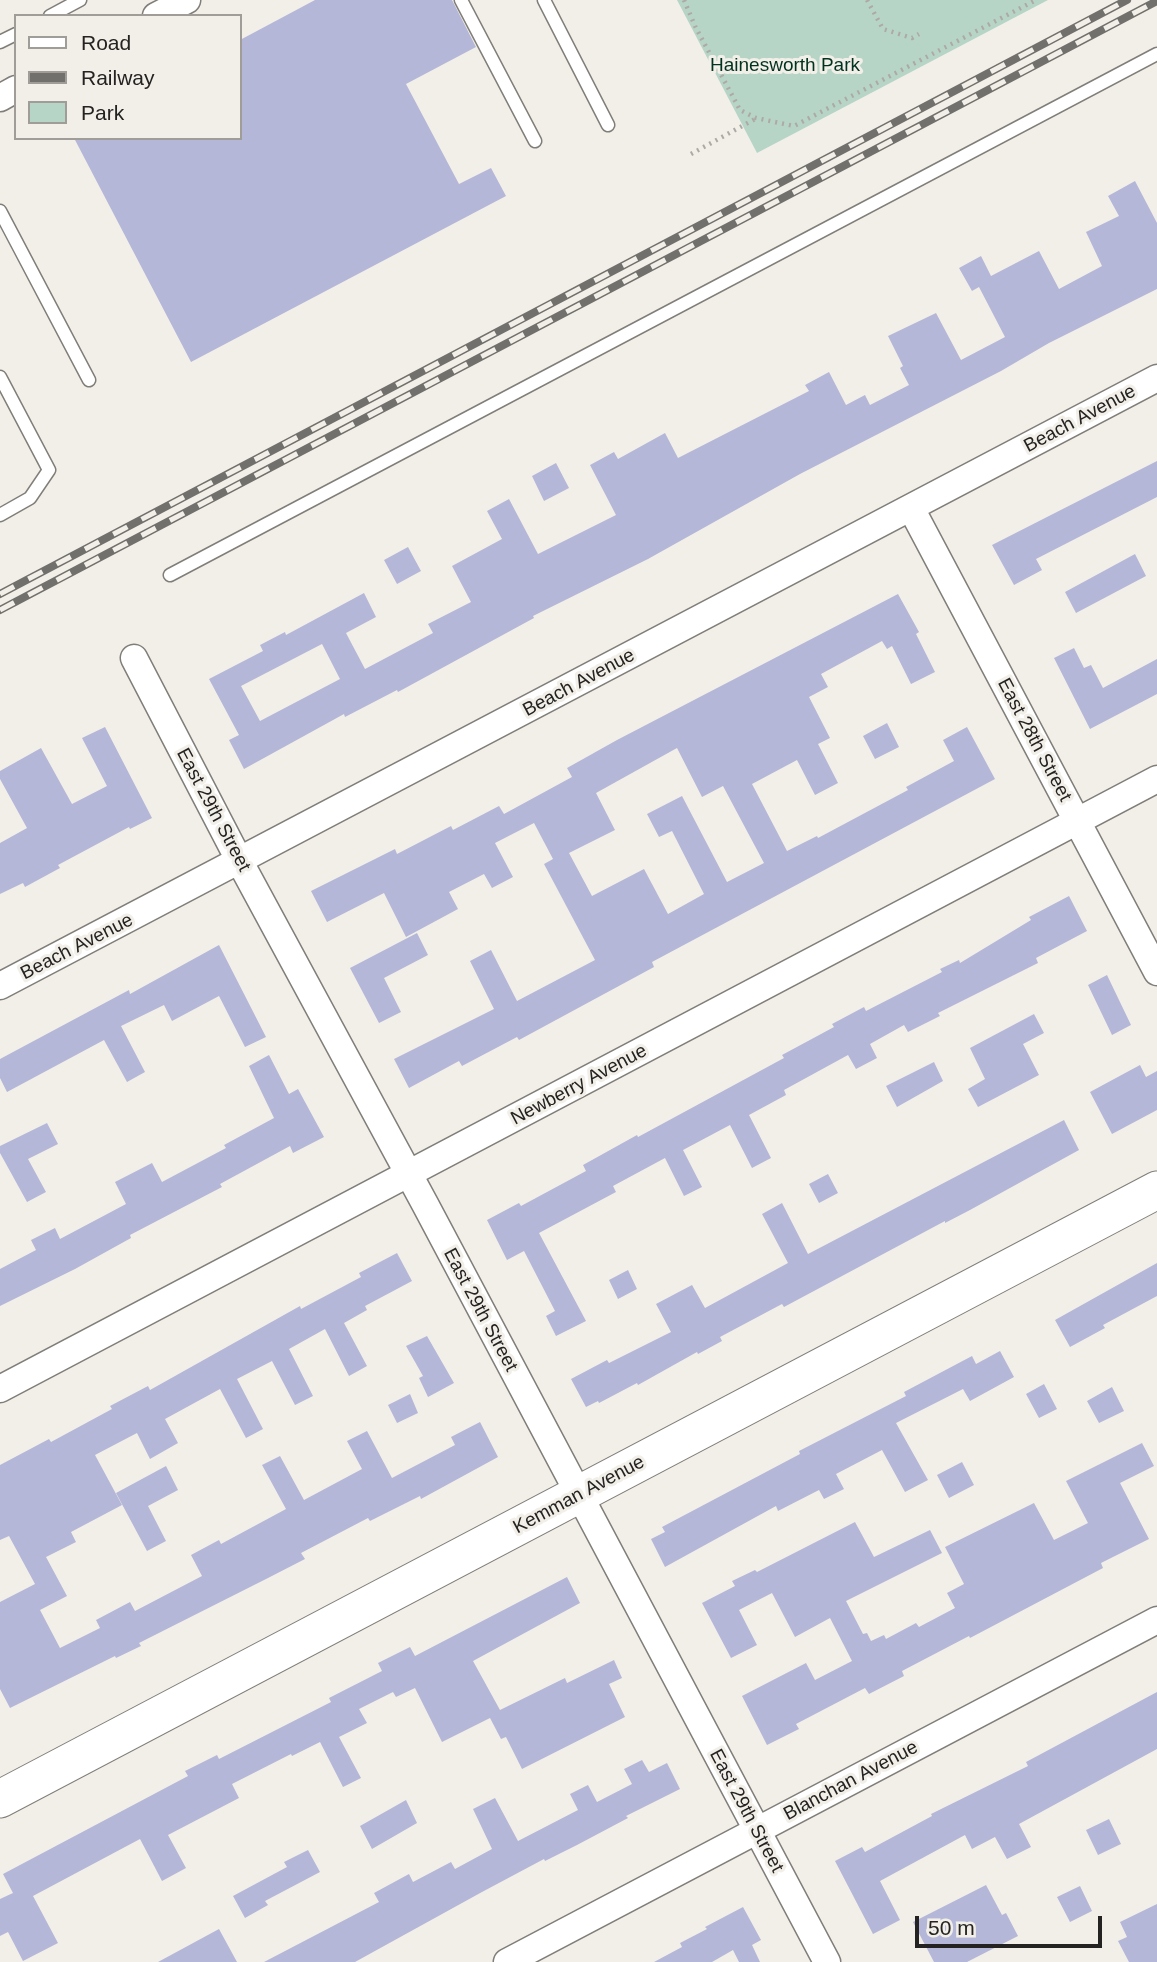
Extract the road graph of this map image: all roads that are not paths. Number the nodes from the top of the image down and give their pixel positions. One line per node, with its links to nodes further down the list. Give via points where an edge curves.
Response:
1 (80, 0): 5 (lane)
2 (187, 0): 6 (street)
3 (461, 0): 9 (lane)
4 (544, 0): 8 (lane)
5 (54, 14)
6 (160, 14)
7 (1157, 54): 16 (lane)
8 (608, 125)
9 (534, 141)
10 (0, 211): 13 (lane)
11 (0, 377): 15 (lane, via 49,470 30,498)
12 (1157, 378): 14 (street, Beach Avenue)
13 (89, 380)
14 (911, 508): 19 (street, East 28th Street); 20 (street, Beach Avenue)
15 (0, 514)
16 (170, 575)
17 (134, 658): 20 (street, East 29th Street)
18 (1157, 779): 19 (street, Newberry Avenue)
19 (1077, 822): 21 (street, East 28th Street); 23 (street, Newberry Avenue)
20 (240, 862): 22 (street, Beach Avenue); 23 (street, East 29th Street)
21 (1157, 972)
22 (0, 986)
23 (409, 1175): 25 (street, Newberry Avenue); 26 (street, East 29th Street)
24 (1157, 1190): 26 (street, Kemman Avenue)
25 (0, 1390)
26 (577, 1495): 28 (street, Kemman Avenue); 29 (street, East 29th Street)
27 (1157, 1620): 29 (street, Blanchan Avenue)
28 (0, 1799)
29 (757, 1830): 30 (street, Blanchan Avenue); 31 (street, East 29th Street)
30 (507, 1962)
31 (827, 1962)

